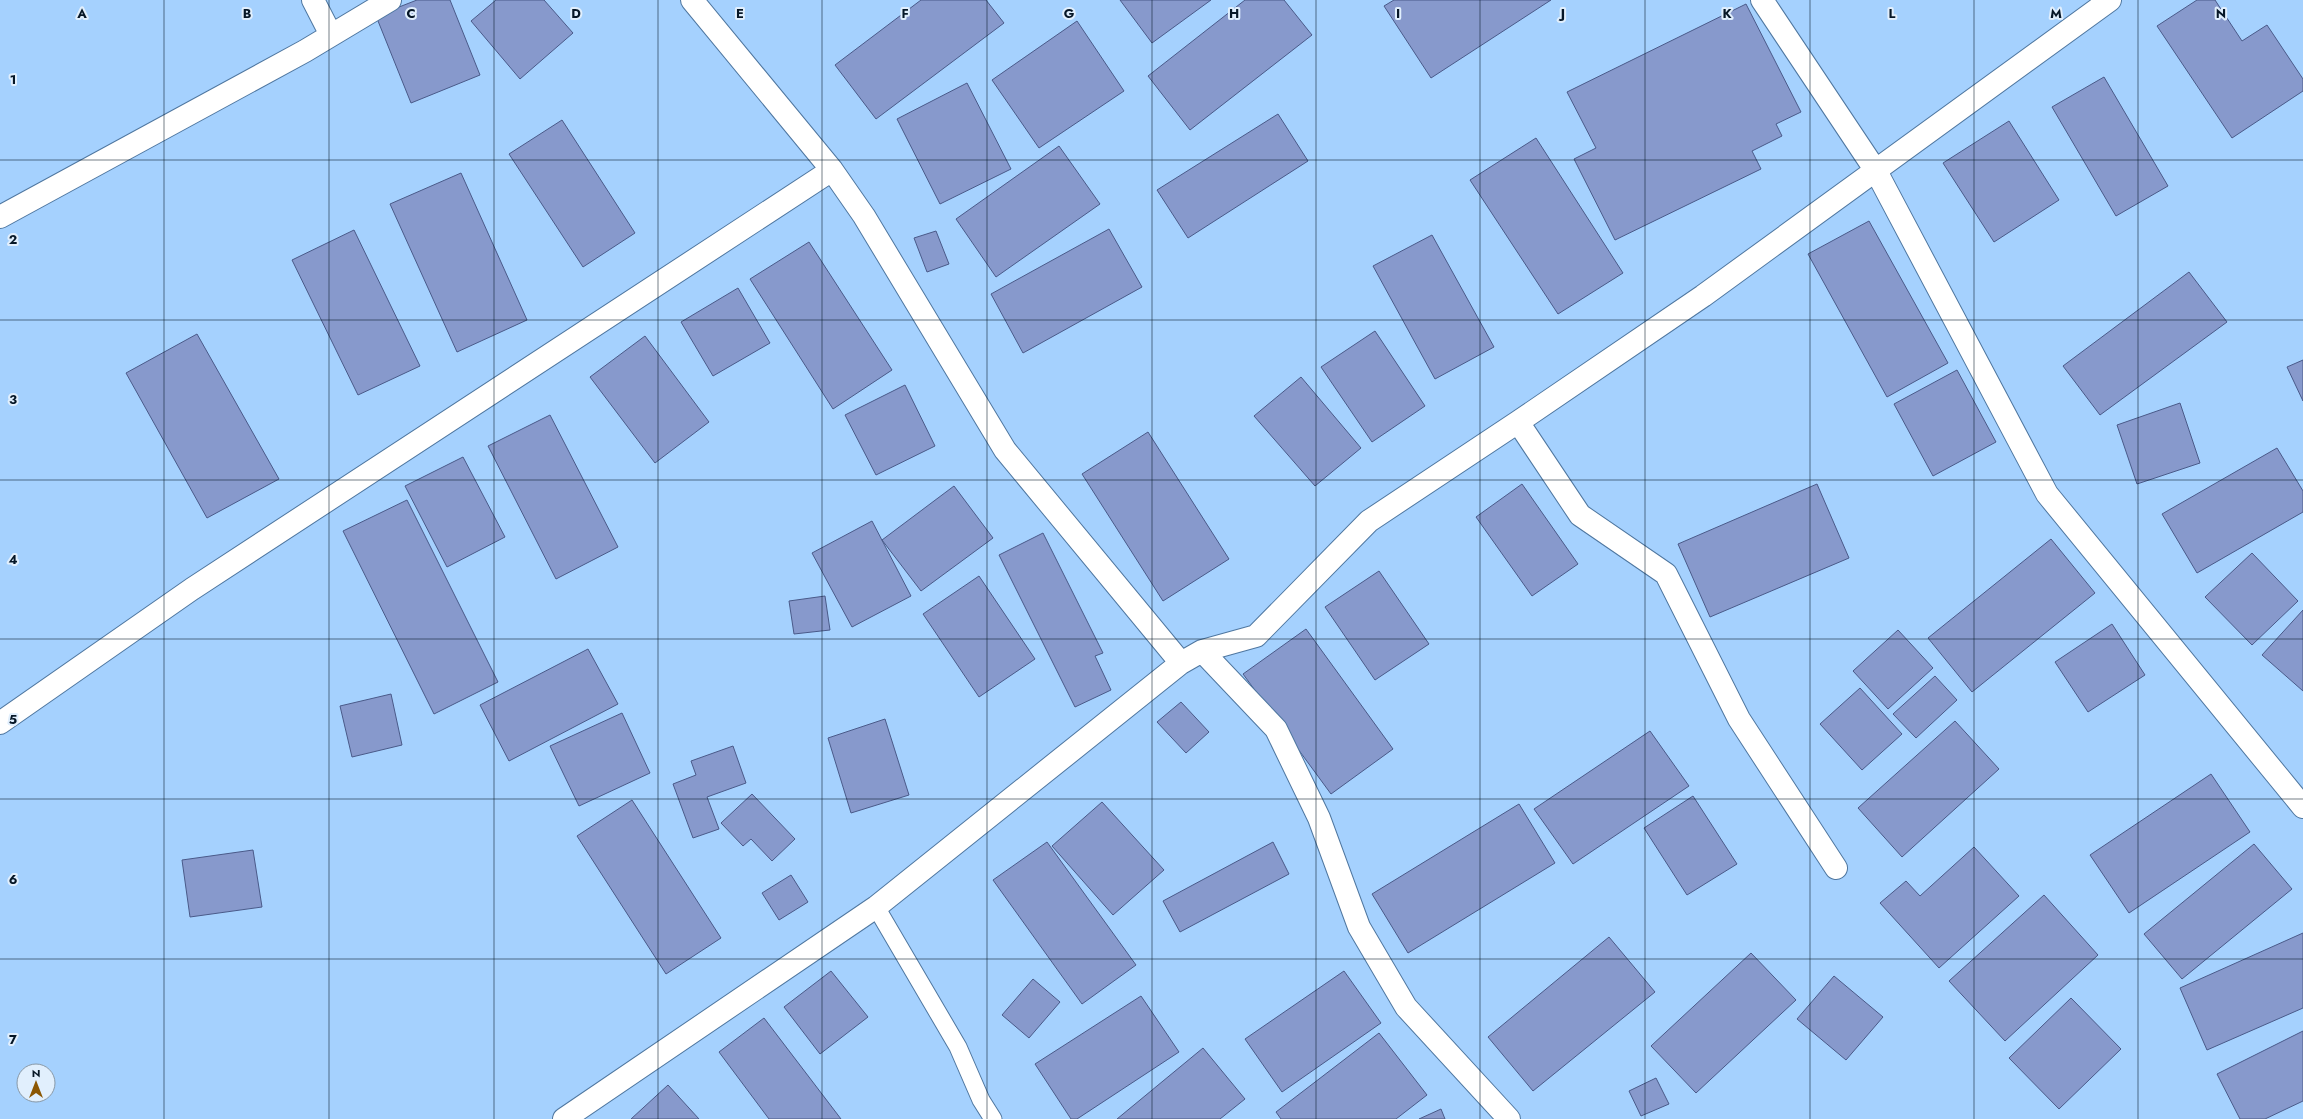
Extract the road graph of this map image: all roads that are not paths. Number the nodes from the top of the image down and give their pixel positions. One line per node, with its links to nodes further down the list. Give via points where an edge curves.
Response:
1 (313, 0): 6 (street)
2 (390, 0): 6 (street)
3 (692, 0): 7 (street)
4 (1762, 0): 8 (street)
5 (2110, 0): 8 (street)
6 (331, 35): 9 (street)
7 (832, 170): 12 (street, via 864,216 1005,450); 13 (street, via 192,589)
8 (1876, 171): 10 (street, via 1703,296); 14 (street, via 2047,494)
9 (0, 218)
10 (1518, 422): 11 (street, via 1369,521 1256,636); 15 (street, via 1580,515 1666,574 1739,719)
11 (1202, 651): 12 (street); 19 (street, via 1276,728 1319,818 1359,927 1406,1007)
12 (1181, 663): 16 (street)
13 (0, 723)
14 (2303, 807)
15 (1836, 868)
16 (876, 907): 17 (street); 18 (lane, via 958,1047 981,1100)
17 (564, 1119)
18 (993, 1119)
19 (1509, 1119)

